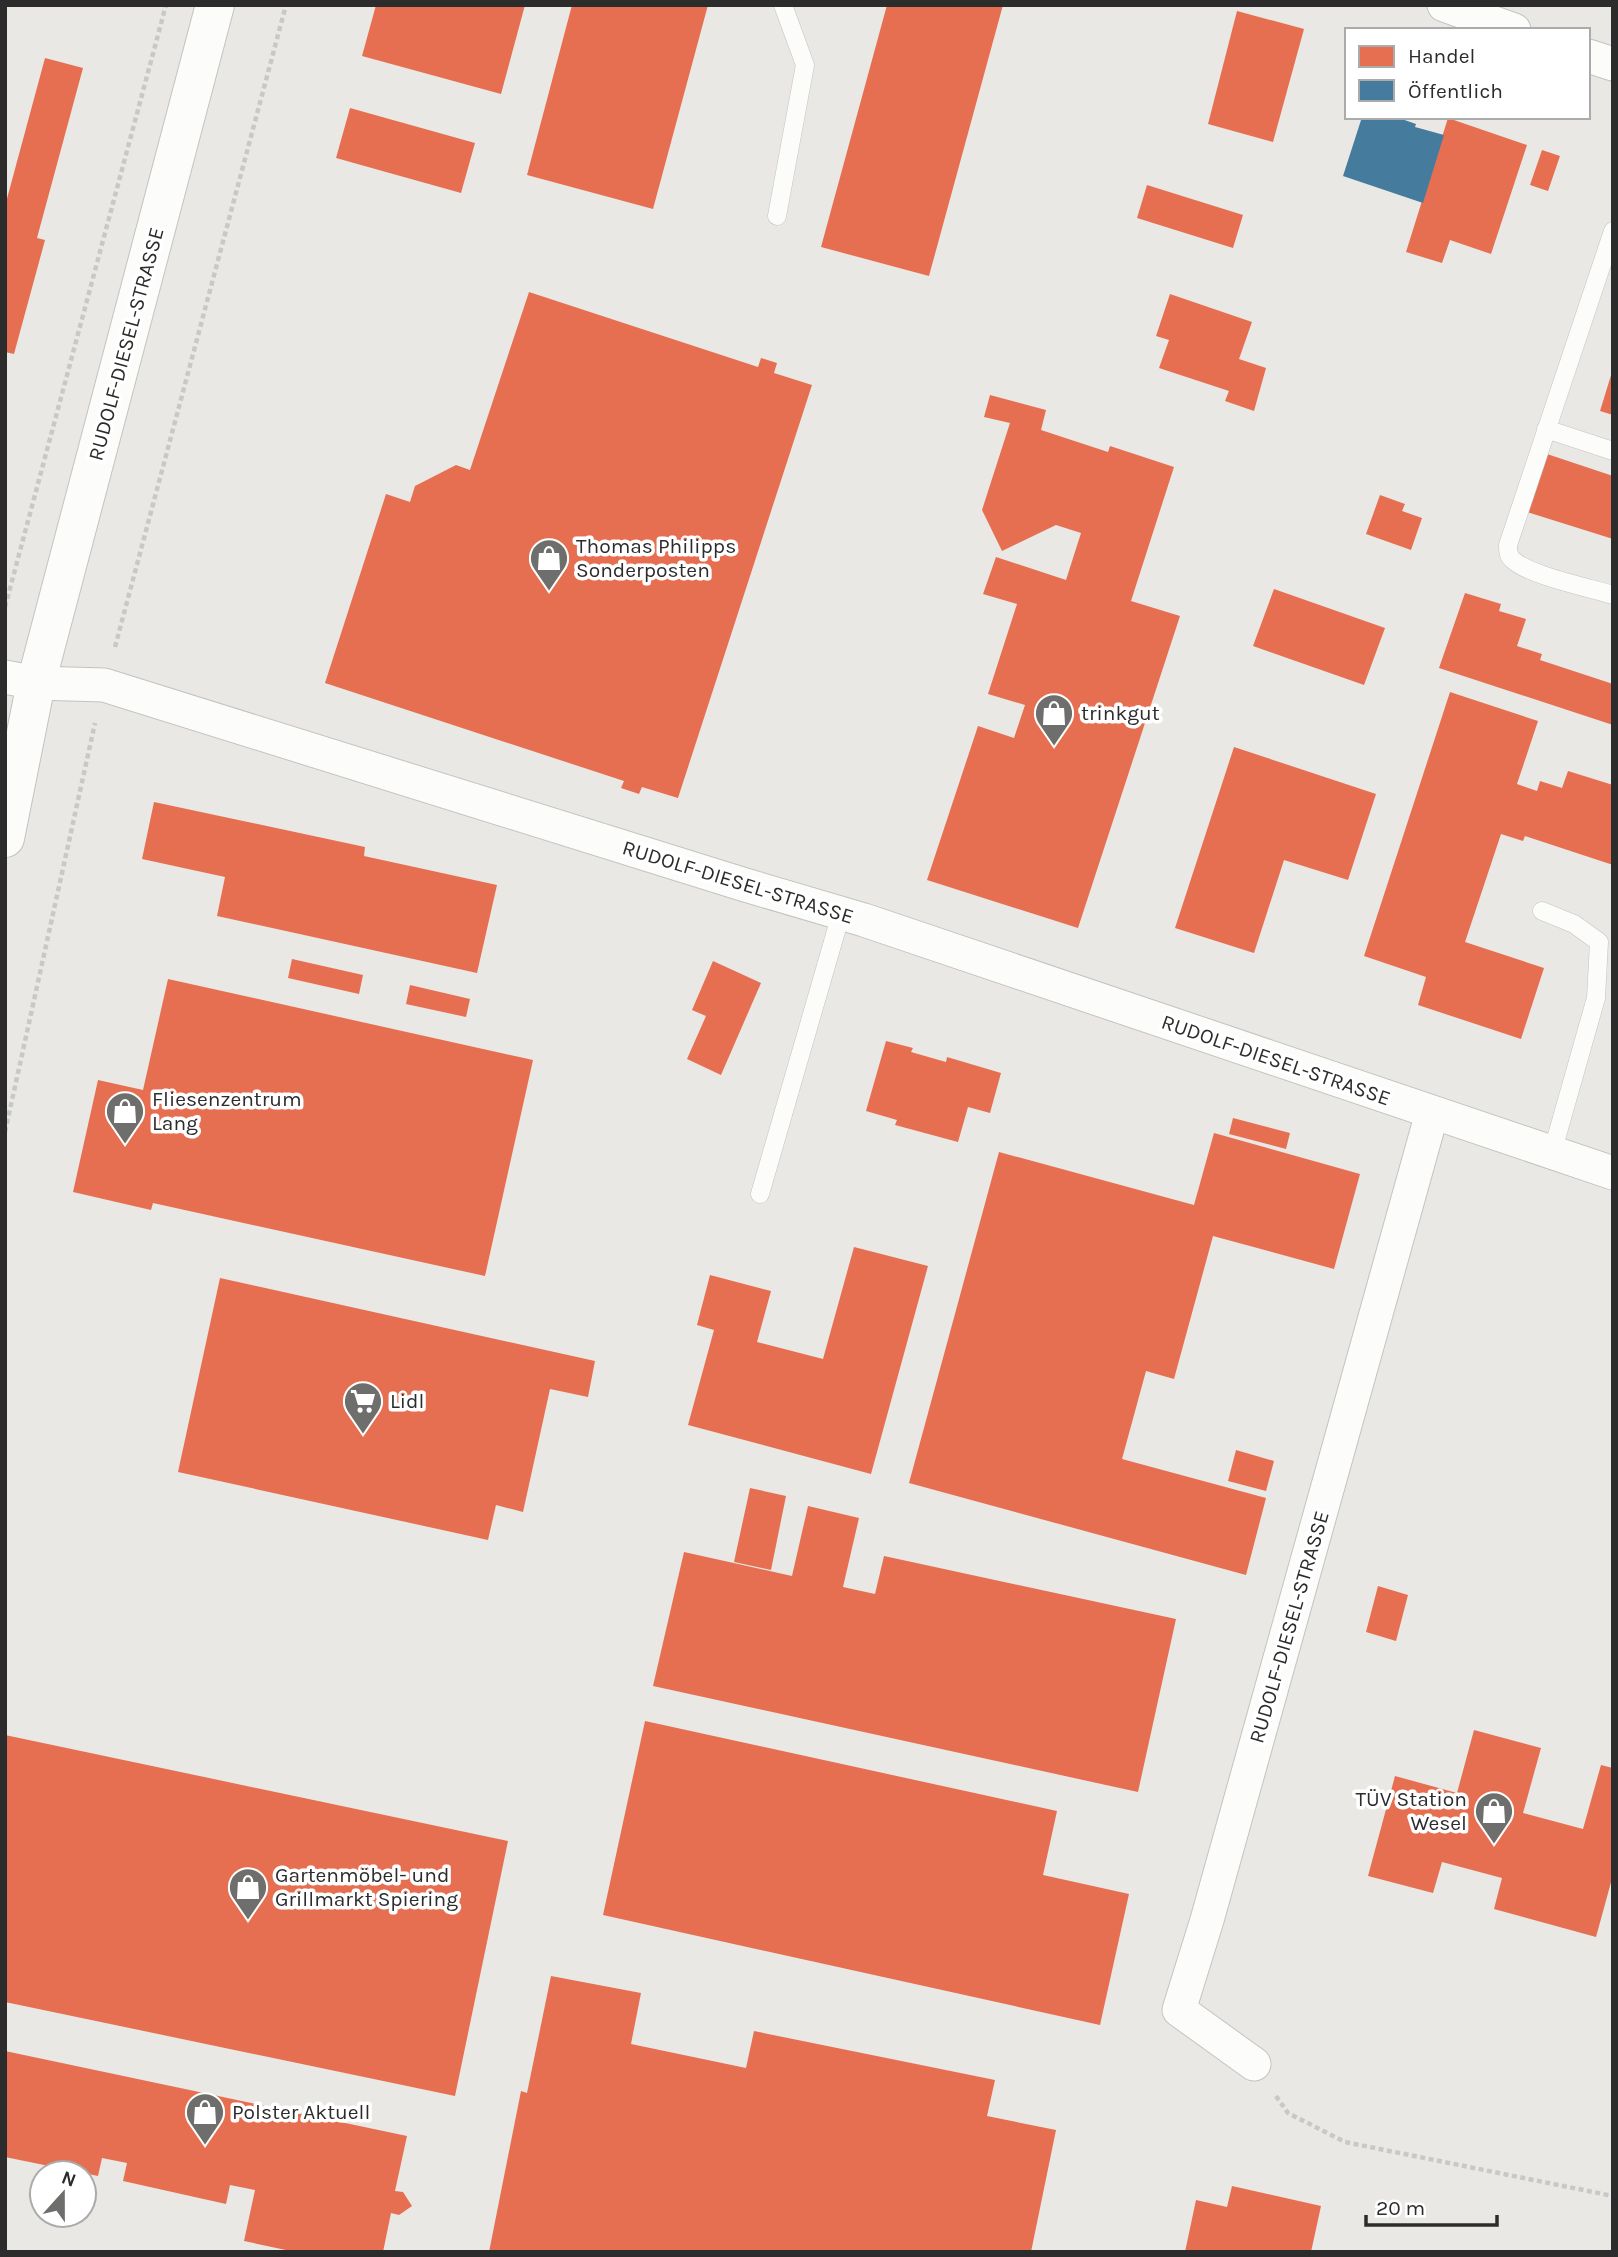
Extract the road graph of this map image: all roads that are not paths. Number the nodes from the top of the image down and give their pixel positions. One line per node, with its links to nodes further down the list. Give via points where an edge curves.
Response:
1 (215, 5): 12 (street, RUDOLF-DIESEL-STRASSE)
2 (783, 5): 7 (lane, via 805,65)
3 (1444, 5): 4 (street)
4 (1508, 28)
5 (1590, 57): 6 (street)
6 (1613, 64)
7 (777, 216)
8 (1613, 231): 9 (lane)
9 (1546, 429): 10 (lane); 11 (lane, via 1508,552 1525,568)
10 (1613, 451)
11 (1613, 595)
12 (20, 680): 13 (street, RUDOLF-DIESEL-STRASSE); 15 (street, RUDOLF-DIESEL-STRASSE, via 104,685)
13 (5, 838)
14 (1542, 911): 17 (lane, via 1574,924 1599,942 1596,998)
15 (841, 914): 16 (street, RUDOLF-DIESEL-STRASSE); 19 (lane)
16 (1432, 1113): 17 (street, RUDOLF-DIESEL-STRASSE); 20 (street, RUDOLF-DIESEL-STRASSE, via 1179,2010)
17 (1552, 1153): 18 (street, RUDOLF-DIESEL-STRASSE)
18 (1613, 1173)
19 (760, 1194)
20 (1254, 2064)

